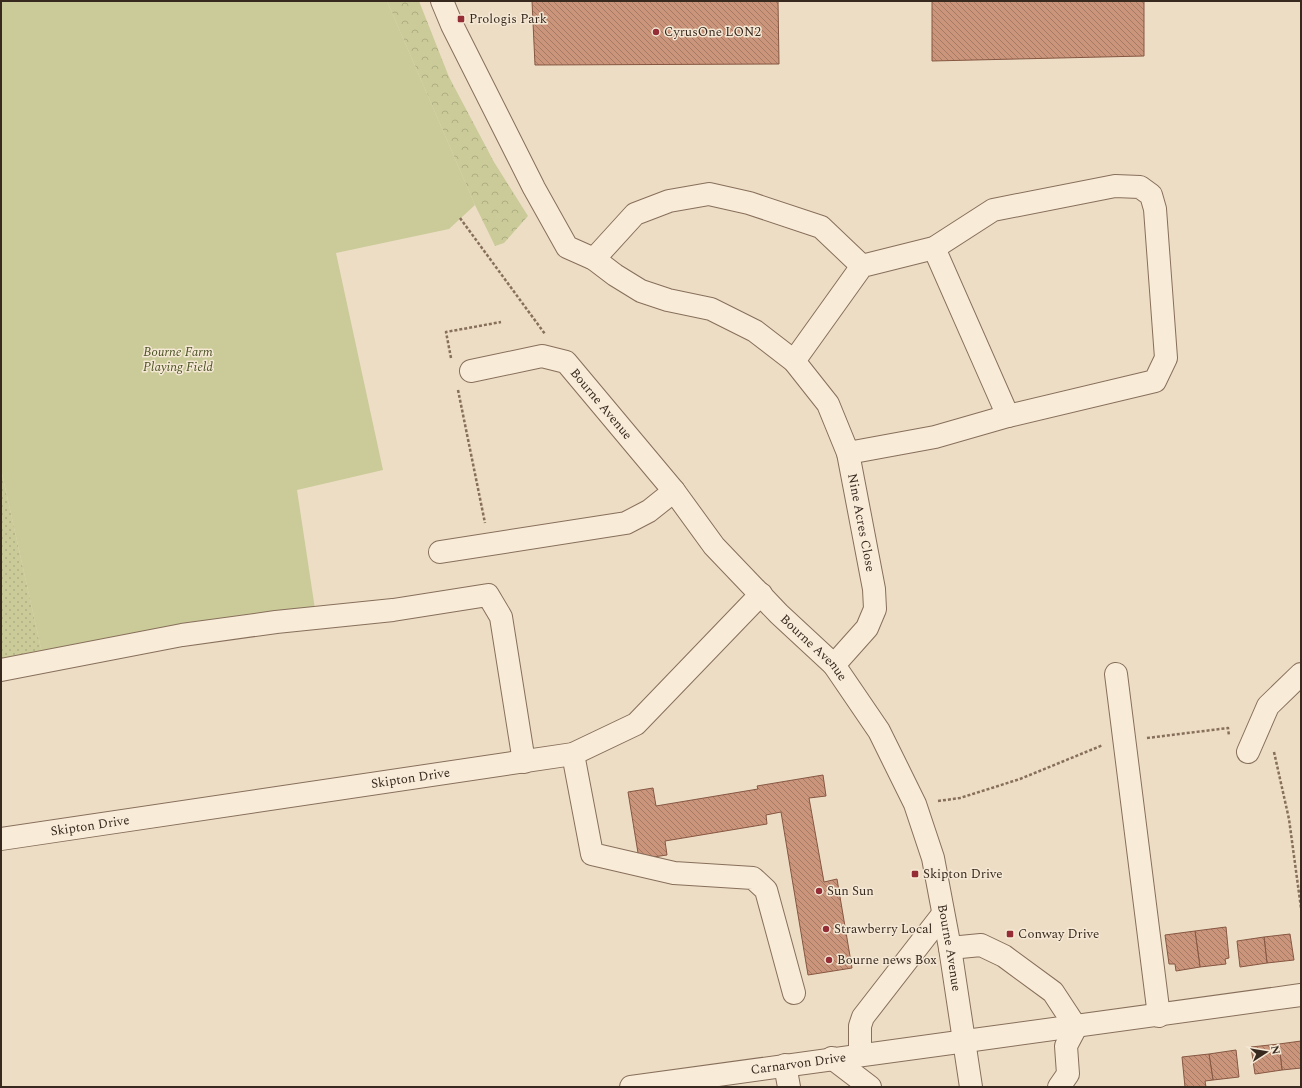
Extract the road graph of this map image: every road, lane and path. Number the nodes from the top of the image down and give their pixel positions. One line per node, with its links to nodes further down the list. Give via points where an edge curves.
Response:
1 (442, 1): 4 (street, Nine Acres Close, via 534,188 567,247)
2 (460, 218): 7 (path)
3 (934, 248): 5 (street); 10 (street); 10 (street, via 993,210 1115,186 1140,187 1151,195 1166,358 1155,381)
4 (594, 259): 5 (street, via 635,214 669,201 709,194 750,204 821,228); 8 (street, Nine Acres Close, via 641,291 711,309 754,331)
5 (862, 266): 8 (street)
6 (501, 322): 9 (path, via 446,332)
7 (566, 362): 9 (street, Bourne Avenue, via 542,356); 12 (street, Bourne Avenue)
8 (801, 369): 11 (street, Nine Acres Close, via 828,404)
9 (460, 373): 13 (path)
10 (1008, 416): 11 (street, via 935,437)
11 (848, 453): 16 (street, Nine Acres Close, via 876,608 867,628)
12 (674, 491): 13 (street, via 649,511 626,523); 15 (street, Bourne Avenue, via 714,546)
13 (489, 545): 14 (street)
14 (440, 552)
15 (761, 594): 16 (street, Bourne Avenue); 22 (street, Skipton Drive, via 636,724)
16 (834, 665): 24 (street, Bourne Avenue, via 879,731)
17 (1, 670): 23 (street, via 182,635 393,610 488,595 501,617)
18 (1116, 674): 20 (street)
19 (1301, 674): 21 (street, via 1268,706)
20 (1124, 740): 21 (path, via 1228,728 1230,742 1240,750); 24 (path, via 1099,746 1020,779 960,798); 31 (street)
21 (1248, 752): 26 (path, via 1273,748 1289,820)
22 (573, 754): 23 (street, Skipton Drive); 29 (street, via 592,854 674,873 753,878 766,890)
23 (524, 762): 25 (street, Skipton Drive)
24 (916, 804): 27 (street, Bourne Avenue, via 933,858)
25 (1, 839)
26 (1301, 908)
27 (943, 914): 28 (street, Bourne Avenue); 34 (street, via 863,1017 860,1026)
28 (950, 948): 32 (street, via 981,945 1004,956 1053,992); 33 (street, Bourne Avenue)
29 (794, 993)
30 (1301, 995): 31 (street)
31 (1159, 1016): 32 (street)
32 (1076, 1027): 33 (street); 41 (street, via 1066,1046 1068,1074)
33 (965, 1041): 34 (street, Carnarvon Drive); 40 (street, Bourne Avenue)
34 (860, 1054): 35 (street, Carnarvon Drive)
35 (832, 1058): 36 (street, Carnarvon Drive); 39 (street)
36 (785, 1065): 37 (street, Carnarvon Drive); 38 (street)
37 (631, 1087)
38 (789, 1087)
39 (870, 1087)
40 (972, 1087)
41 (1059, 1087)

